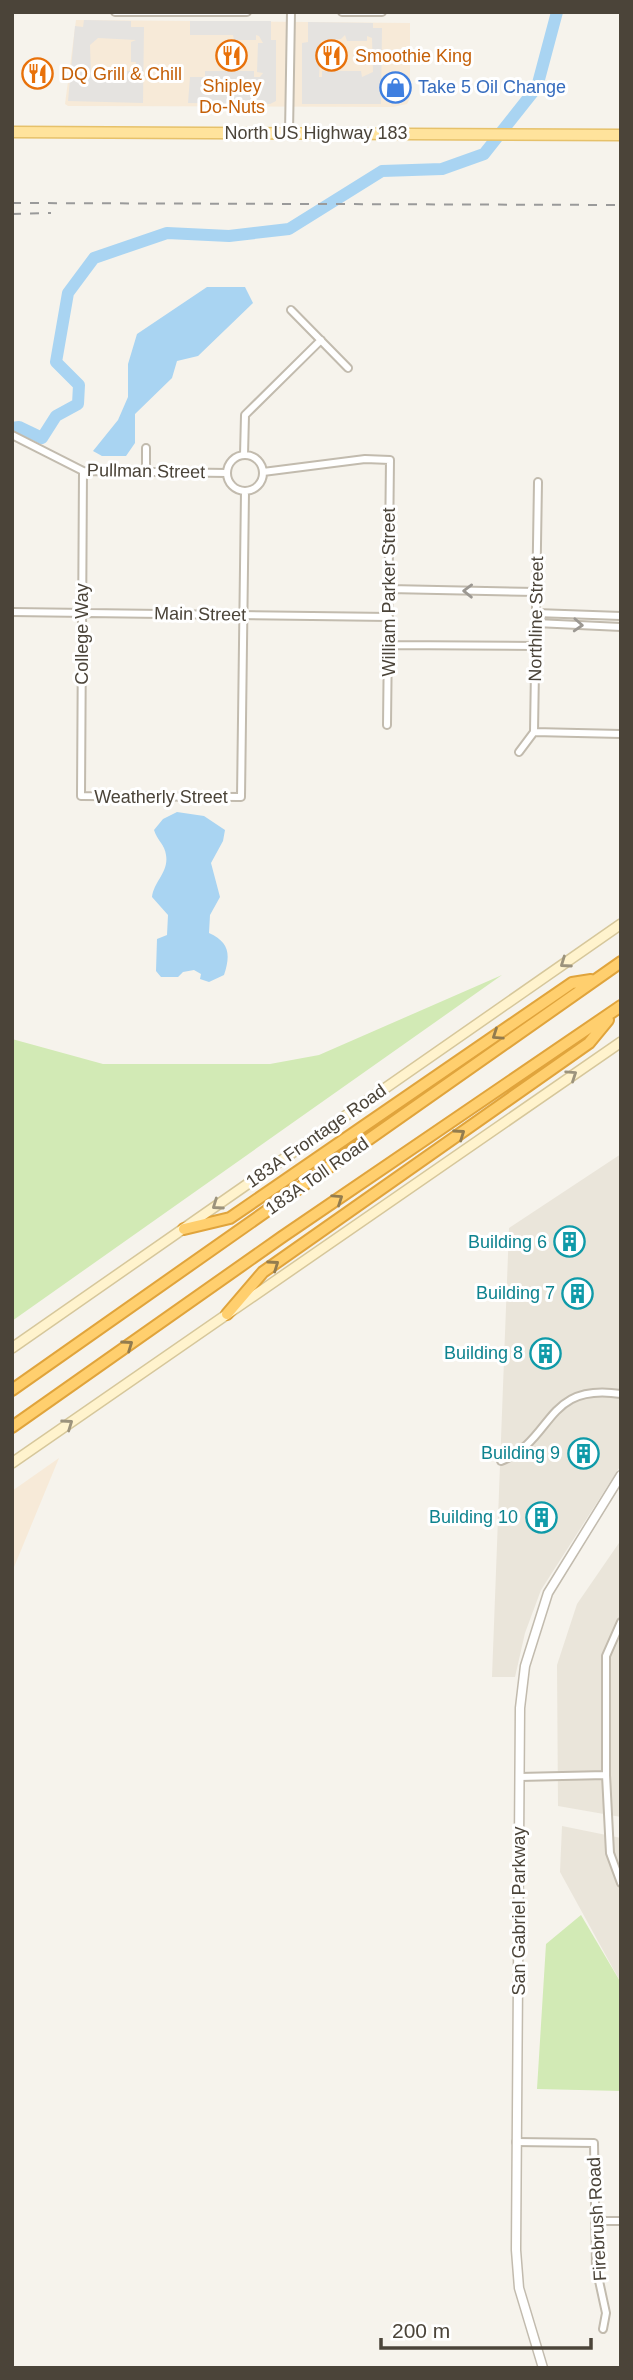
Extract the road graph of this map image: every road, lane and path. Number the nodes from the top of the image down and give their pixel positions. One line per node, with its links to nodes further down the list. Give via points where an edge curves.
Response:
1 (116, 12): 2 (street)
2 (247, 12)
3 (291, 12): 7 (street)
4 (342, 12): 5 (street)
5 (382, 12)
6 (12, 132): 7 (main road, North US Highway 183)
7 (289, 133): 8 (main road, North US Highway 183)
8 (621, 135)
9 (291, 310): 10 (street)
10 (321, 340): 11 (street); 14 (street, via 245,415)
11 (348, 368)
12 (12, 435): 15 (street, Pullman Street)
13 (146, 448): 17 (street)
14 (244, 455): 16 (street, via 259,461); 18 (street, via 233,459)
15 (83, 471): 17 (street, Pullman Street); 24 (street, College Way)
16 (263, 472): 20 (street, via 259,484); 21 (street, William Parker Street, via 390,460)
17 (146, 473): 18 (street, Pullman Street)
18 (227, 473): 20 (street, via 232,486)
19 (538, 482): 22 (street, Northline Street)
20 (245, 491): 26 (street)
21 (389, 589): 22 (street, one-way to 21); 28 (street, William Parker Street)
22 (536, 592): 25 (street, Northline Street)
23 (12, 612): 24 (street, Main Street)
24 (82, 613): 26 (street, Main Street); 37 (street, College Way)
25 (536, 613): 27 (street); 29 (street, Northline Street)
26 (243, 614): 28 (street, Main Street); 37 (street, Weatherly Street, via 241,797)
27 (621, 616)
28 (388, 617): 31 (street, William Parker Street)
29 (536, 623): 30 (street, one-way to 30); 32 (street, Northline Street)
30 (621, 627)
31 (388, 645): 32 (street); 33 (street, William Parker Street)
32 (535, 646): 34 (street, Northline Street)
33 (387, 725)
34 (534, 732): 35 (street); 36 (street)
35 (621, 734)
36 (519, 752)
37 (81, 796)
38 (621, 924): 43 (main road, 183A Frontage Road, one-way to 43)
39 (621, 962): 40 (highway, 183A Toll Road)
40 (597, 978): 43 (highway, one-way to 43, via 572,983 230,1218); 46 (highway, 183A Toll Road)
41 (618, 1008): 44 (highway, one-way to 41, via 263,1272 589,1043); 48 (highway, 183A Toll Road, one-way to 41)
42 (621, 1042): 44 (main road, one-way to 42)
43 (184, 1229): 45 (main road, 183A Frontage Road)
44 (227, 1314): 50 (main road, one-way to 44)
45 (12, 1348)
46 (12, 1390)
47 (621, 1394): 49 (street, via 589,1393 566,1401 549,1415 530,1444)
48 (12, 1427)
49 (501, 1461)
50 (12, 1463)
51 (621, 1475): 54 (street, San Gabriel Parkway, via 564,1565 535,1625 520,1708)
52 (621, 1622): 53 (street, via 606,1656)
53 (606, 1775): 54 (street); 55 (street, via 610,1853)
54 (519, 1777): 56 (street, San Gabriel Parkway)
55 (621, 1883)
56 (516, 2142): 57 (street, Firebrush Road, via 594,2143); 60 (street, San Gabriel Parkway, via 519,2288)
57 (596, 2221): 58 (street); 59 (street, Firebrush Road, via 596,2267 606,2313)
58 (621, 2221)
59 (603, 2329)
60 (543, 2368)

